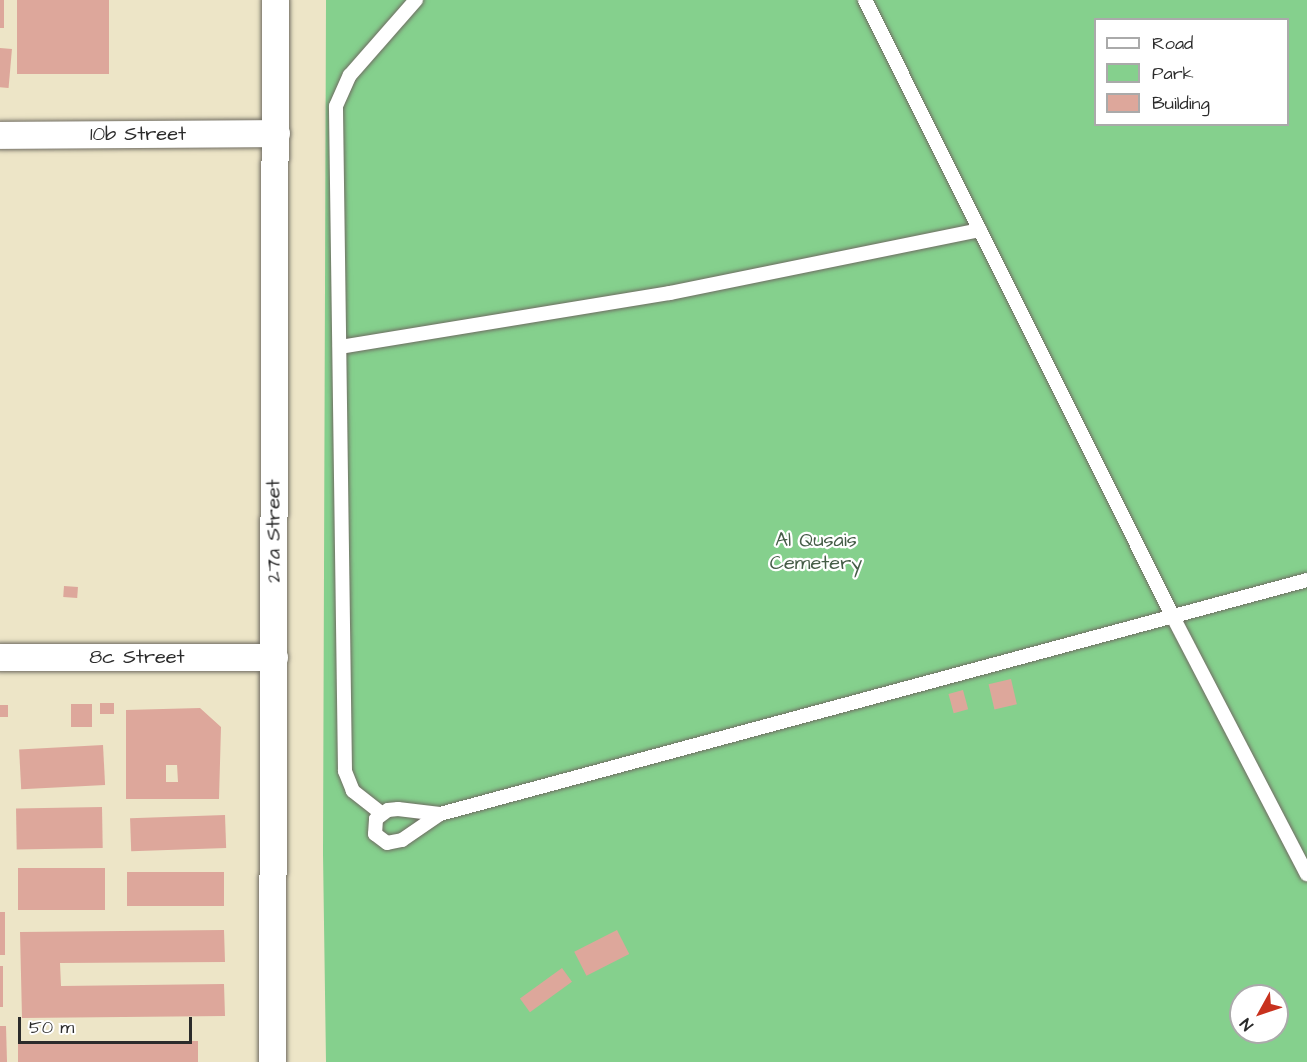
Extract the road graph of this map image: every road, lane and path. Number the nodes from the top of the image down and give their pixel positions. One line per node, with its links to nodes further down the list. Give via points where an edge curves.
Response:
1 (275, 0): 4 (street, 27a Street)
2 (416, 0): 7 (lane, via 350,75 336,106)
3 (865, 0): 6 (lane)
4 (276, 133): 5 (street, 10b Street); 11 (street, 27a Street)
5 (0, 135)
6 (980, 230): 7 (lane, via 670,294); 9 (lane)
7 (340, 347): 12 (lane, via 345,771 353,791)
8 (1307, 580): 9 (lane)
9 (1173, 617): 13 (lane); 14 (lane)
10 (0, 657): 11 (street, 8c Street)
11 (274, 657): 15 (street, 27a Street)
12 (381, 813): 13 (lane, via 398,809); 13 (lane, via 376,819 375,834 387,843 395,843)
13 (440, 814)
14 (1307, 874)
15 (272, 1062)

